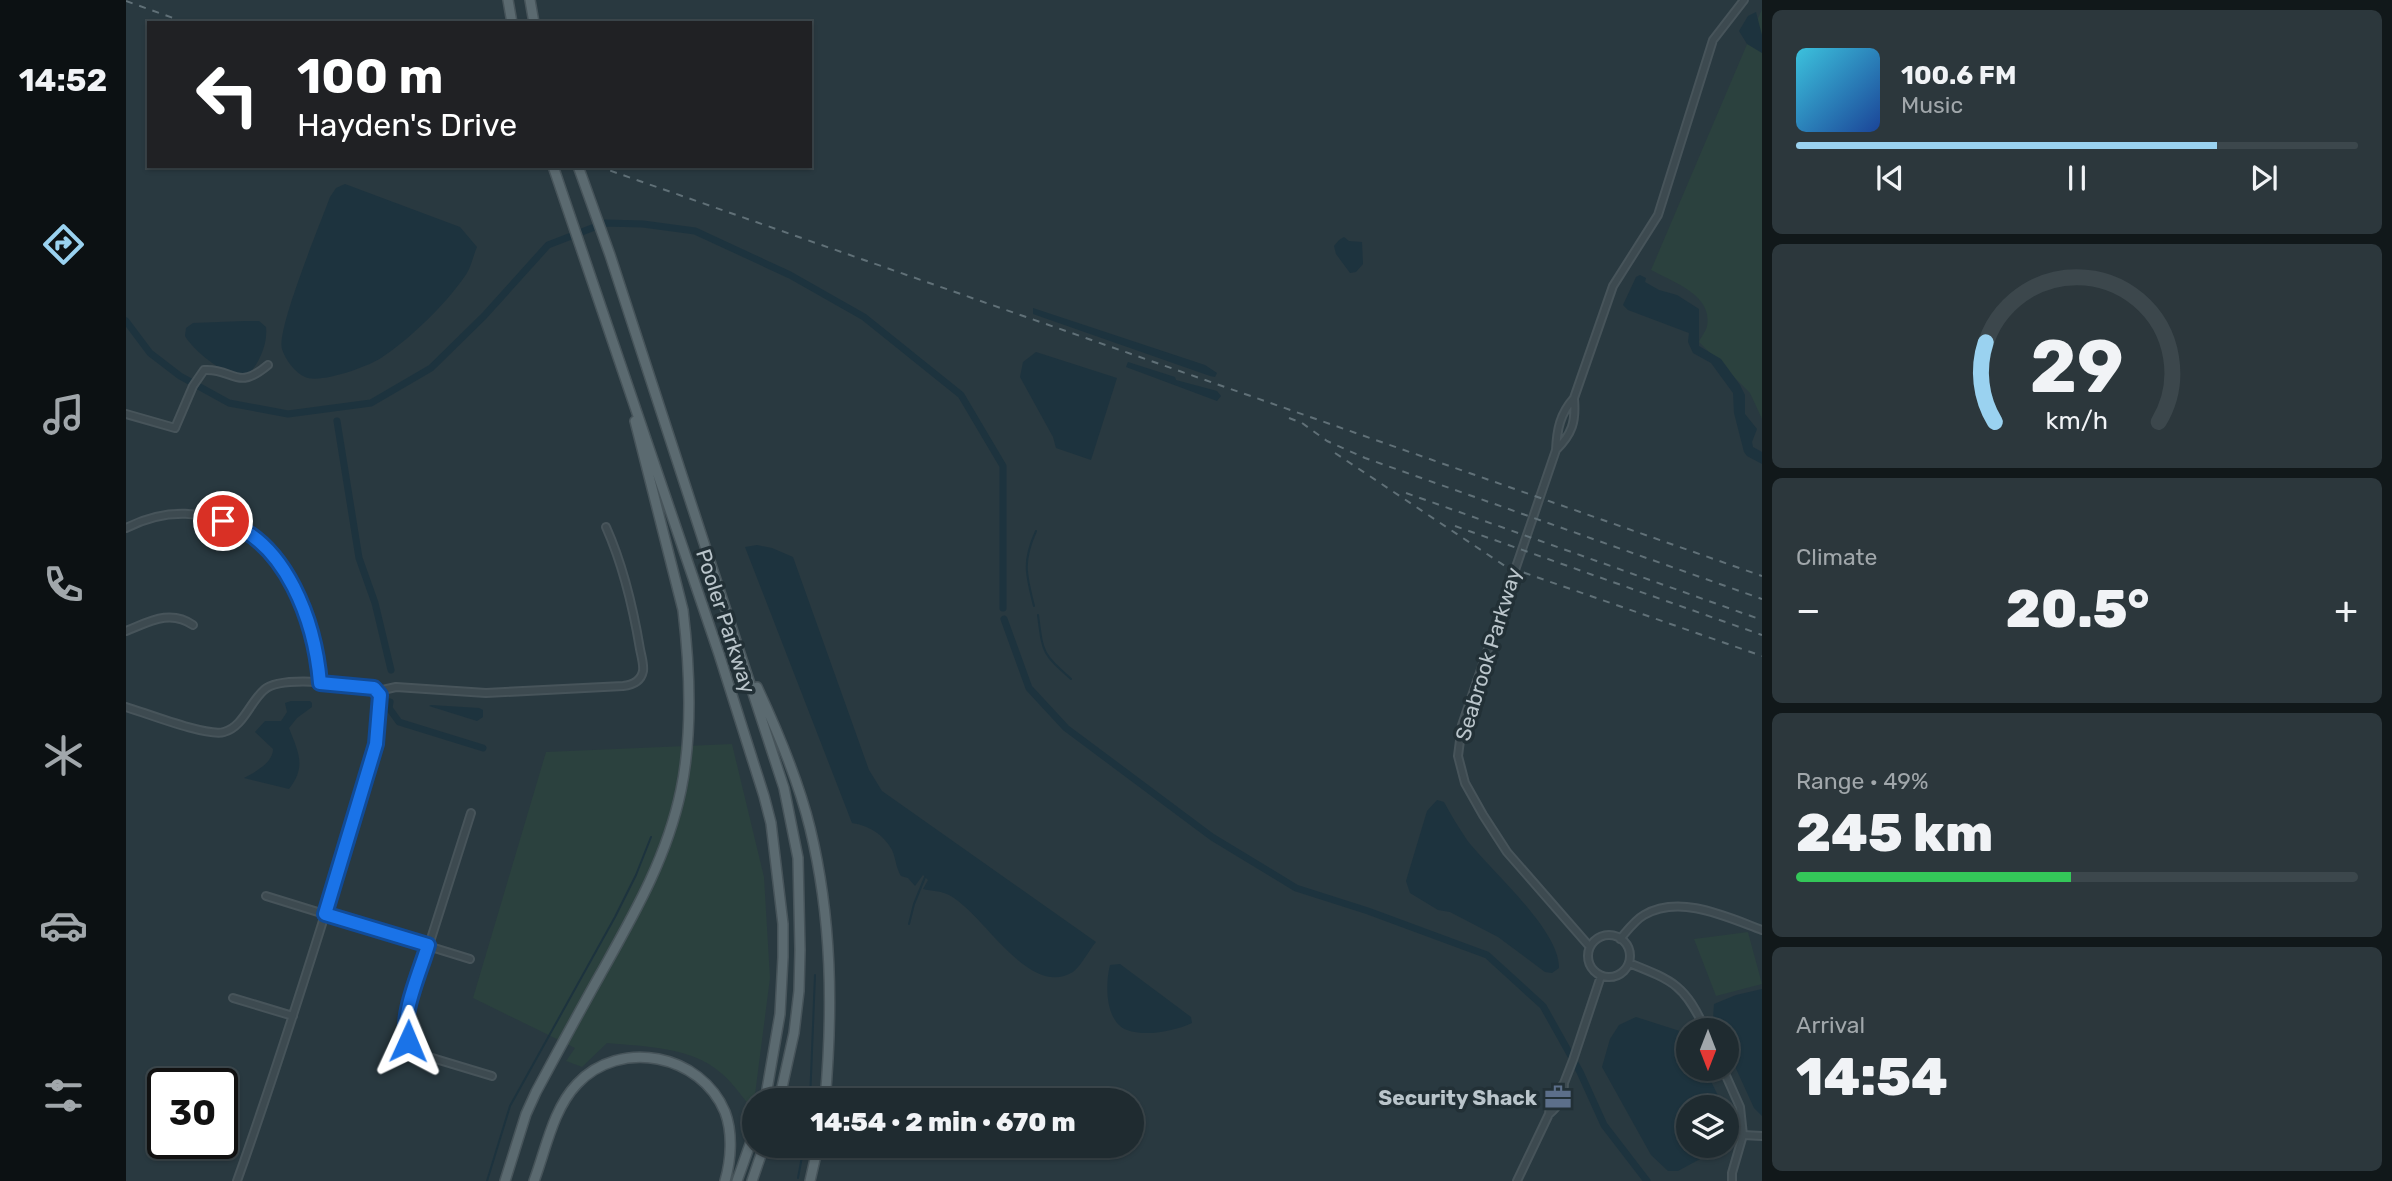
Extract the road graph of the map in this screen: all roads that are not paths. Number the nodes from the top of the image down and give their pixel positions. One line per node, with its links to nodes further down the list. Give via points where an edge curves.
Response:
1 (508, 0): 4 (main road)
2 (530, 0): 5 (main road)
3 (1744, 0): 10 (street, Seabrook Parkway, via 1713,40 1658,215 1613,286)
4 (512, 21)
5 (534, 21)
6 (554, 168): 9 (main road, Pooler Parkway)
7 (579, 168): 17 (main road, Pooler Parkway)
8 (268, 365): 11 (street, via 246,379 204,370 175,428)
9 (628, 385): 36 (main road, Pooler Parkway, via 771,823 783,957 780,1014); 45 (main road, via 683,610 689,692 681,789 655,873 536,1092)
10 (1574, 398): 12 (street, Seabrook Parkway, via 1557,429); 12 (street, Seabrook Parkway, via 1573,427)
11 (126, 414)
12 (1556, 450): 27 (street, Seabrook Parkway, via 1462,725 1458,755 1465,783 1507,852)
13 (606, 527): 19 (street, via 634,609 643,670 639,680 623,686 509,693 396,687)
14 (126, 528): 18 (street, via 166,514 197,513 229,523 253,538 284,570 308,617)
15 (193, 625): 16 (street, via 164,617)
16 (126, 631)
17 (737, 646): 37 (main road, Pooler Parkway, via 784,788 798,858 799,990); 38 (main road, via 790,766 810,826 822,890 831,992)
18 (320, 683): 19 (street); 20 (street, via 271,684 239,723 225,732)
19 (378, 691): 23 (street, via 376,744)
20 (126, 707)
21 (471, 813): 26 (street)
22 (266, 896): 23 (street)
23 (325, 914): 26 (street); 32 (street)
24 (1762, 930): 25 (street, via 1703,909 1656,909 1641,916)
25 (1620, 939): 27 (street, via 1600,937); 29 (street, via 1629,950)
26 (428, 945): 28 (street); 34 (street, via 407,1013 407,1038 419,1054)
27 (1590, 947): 30 (street, via 1588,960)
28 (470, 959)
29 (1629, 963): 30 (street, via 1618,975); 33 (street, via 1668,979 1682,990)
30 (1601, 976): 51 (street, via 1564,1083 1550,1104)
31 (233, 998): 32 (street)
32 (293, 1016): 44 (street)
33 (1700, 1018)
34 (492, 1076)
35 (1729, 1082): 39 (street, via 1740,1107)
36 (767, 1088)
37 (782, 1088)
38 (826, 1088)
39 (1743, 1135): 40 (street); 52 (street)
40 (1762, 1136)
41 (745, 1158): 48 (main road)
42 (760, 1158): 49 (main road)
43 (815, 1158): 50 (main road)
44 (237, 1181)
45 (505, 1181)
46 (534, 1181): 47 (main road, via 557,1116 576,1085 611,1062 641,1057 666,1060 686,1069 717,1098 730,1137)
47 (725, 1181)
48 (737, 1181)
49 (751, 1181)
50 (810, 1181)
51 (1517, 1181)
52 (1732, 1181)

